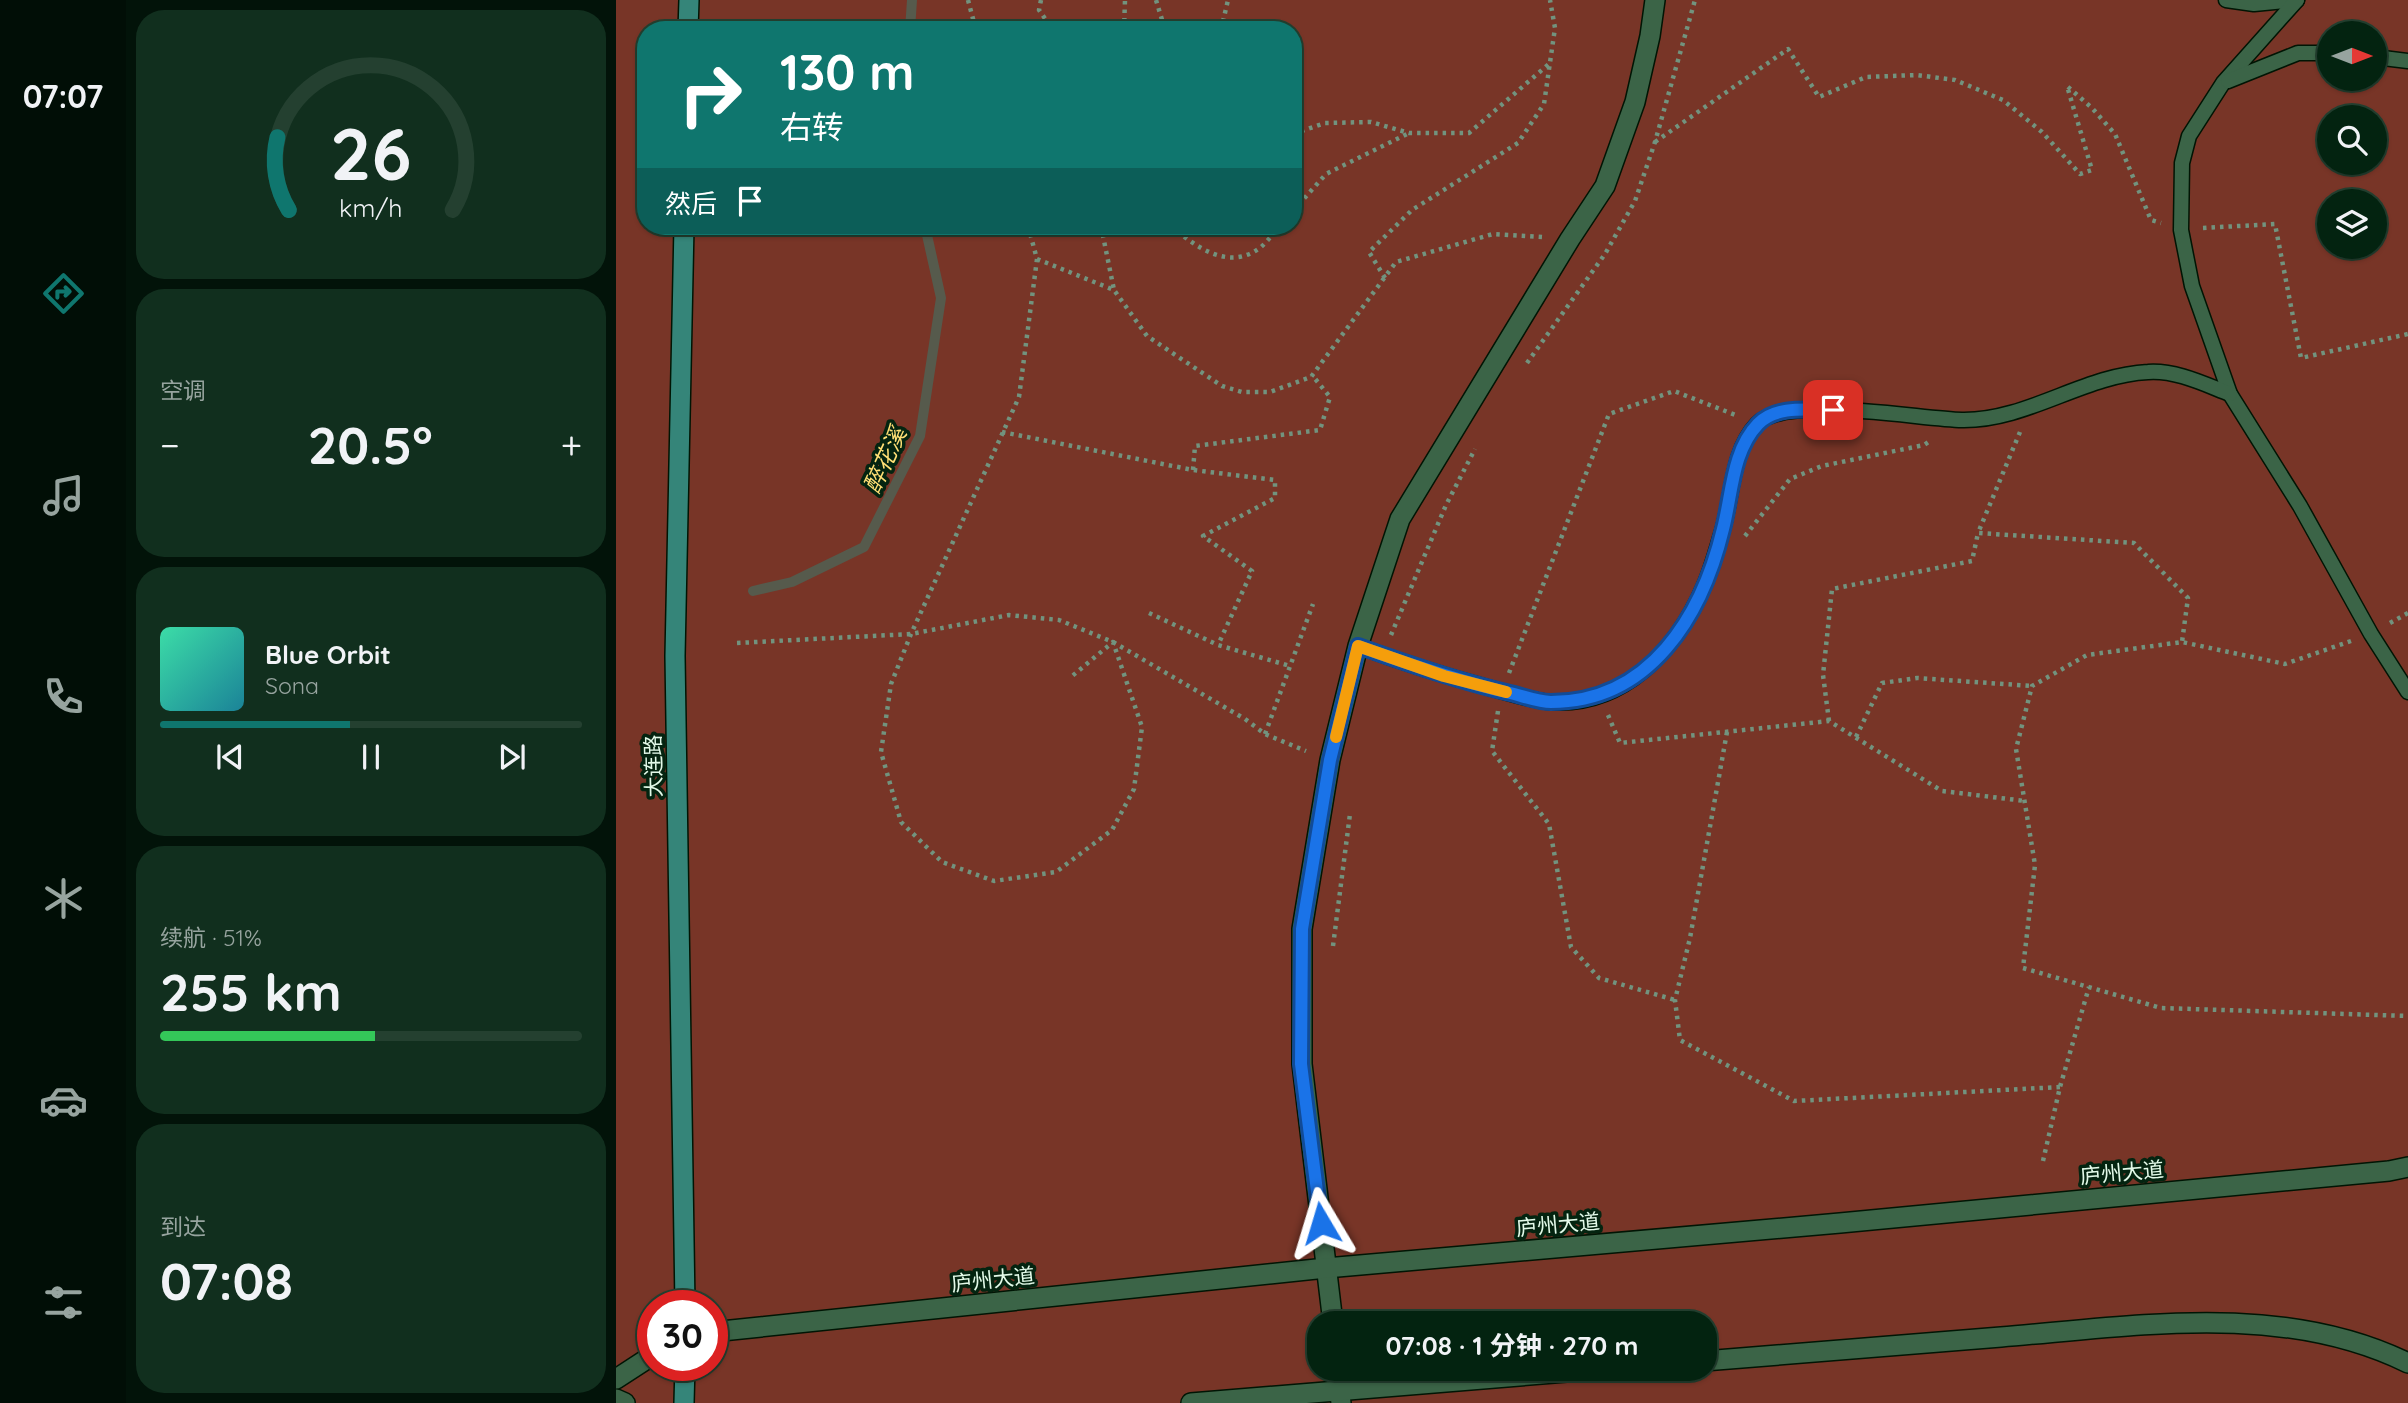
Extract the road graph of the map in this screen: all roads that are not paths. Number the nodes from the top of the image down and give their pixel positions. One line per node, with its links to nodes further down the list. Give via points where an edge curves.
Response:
1 (689, 0): 5 (main road)
2 (1655, 0): 12 (street, via 1635,102 1605,186 1400,519)
3 (2226, 0): 4 (lane, via 2254,4)
4 (2297, 0): 9 (lane)
5 (688, 21)
6 (2317, 53): 9 (lane, via 2298,52)
7 (2387, 58): 8 (lane)
8 (2408, 61)
9 (2223, 83): 11 (lane, via 2189,136 2182,163 2181,230 2192,286)
10 (684, 235): 16 (main road, 大连路, via 675,656)
11 (2230, 394): 12 (lane, via 2175,374 2149,372 2080,387 1993,417 1963,420 1803,410 1772,414 1758,423 1738,460 1723,531 1688,617 1656,661 1630,682 1600,696 1548,702 1444,676); 13 (lane)
12 (1358, 646): 15 (street, via 1330,760 1302,929 1301,1064)
13 (2408, 692)
14 (2408, 1167): 15 (street, 庐州大道)
15 (1326, 1268): 17 (street); 18 (street, 庐州大道)
16 (685, 1290)
17 (1331, 1311)
18 (728, 1330)
19 (1717, 1360): 20 (street, via 2153,1324 2252,1323 2314,1331)
20 (2408, 1363)
21 (637, 1365): 22 (street)
22 (616, 1379)
23 (685, 1381): 28 (main road)
24 (1488, 1381): 25 (street)
25 (1340, 1396): 29 (street)
26 (616, 1399): 27 (street)
27 (625, 1403)
28 (684, 1403)
29 (1191, 1403)

